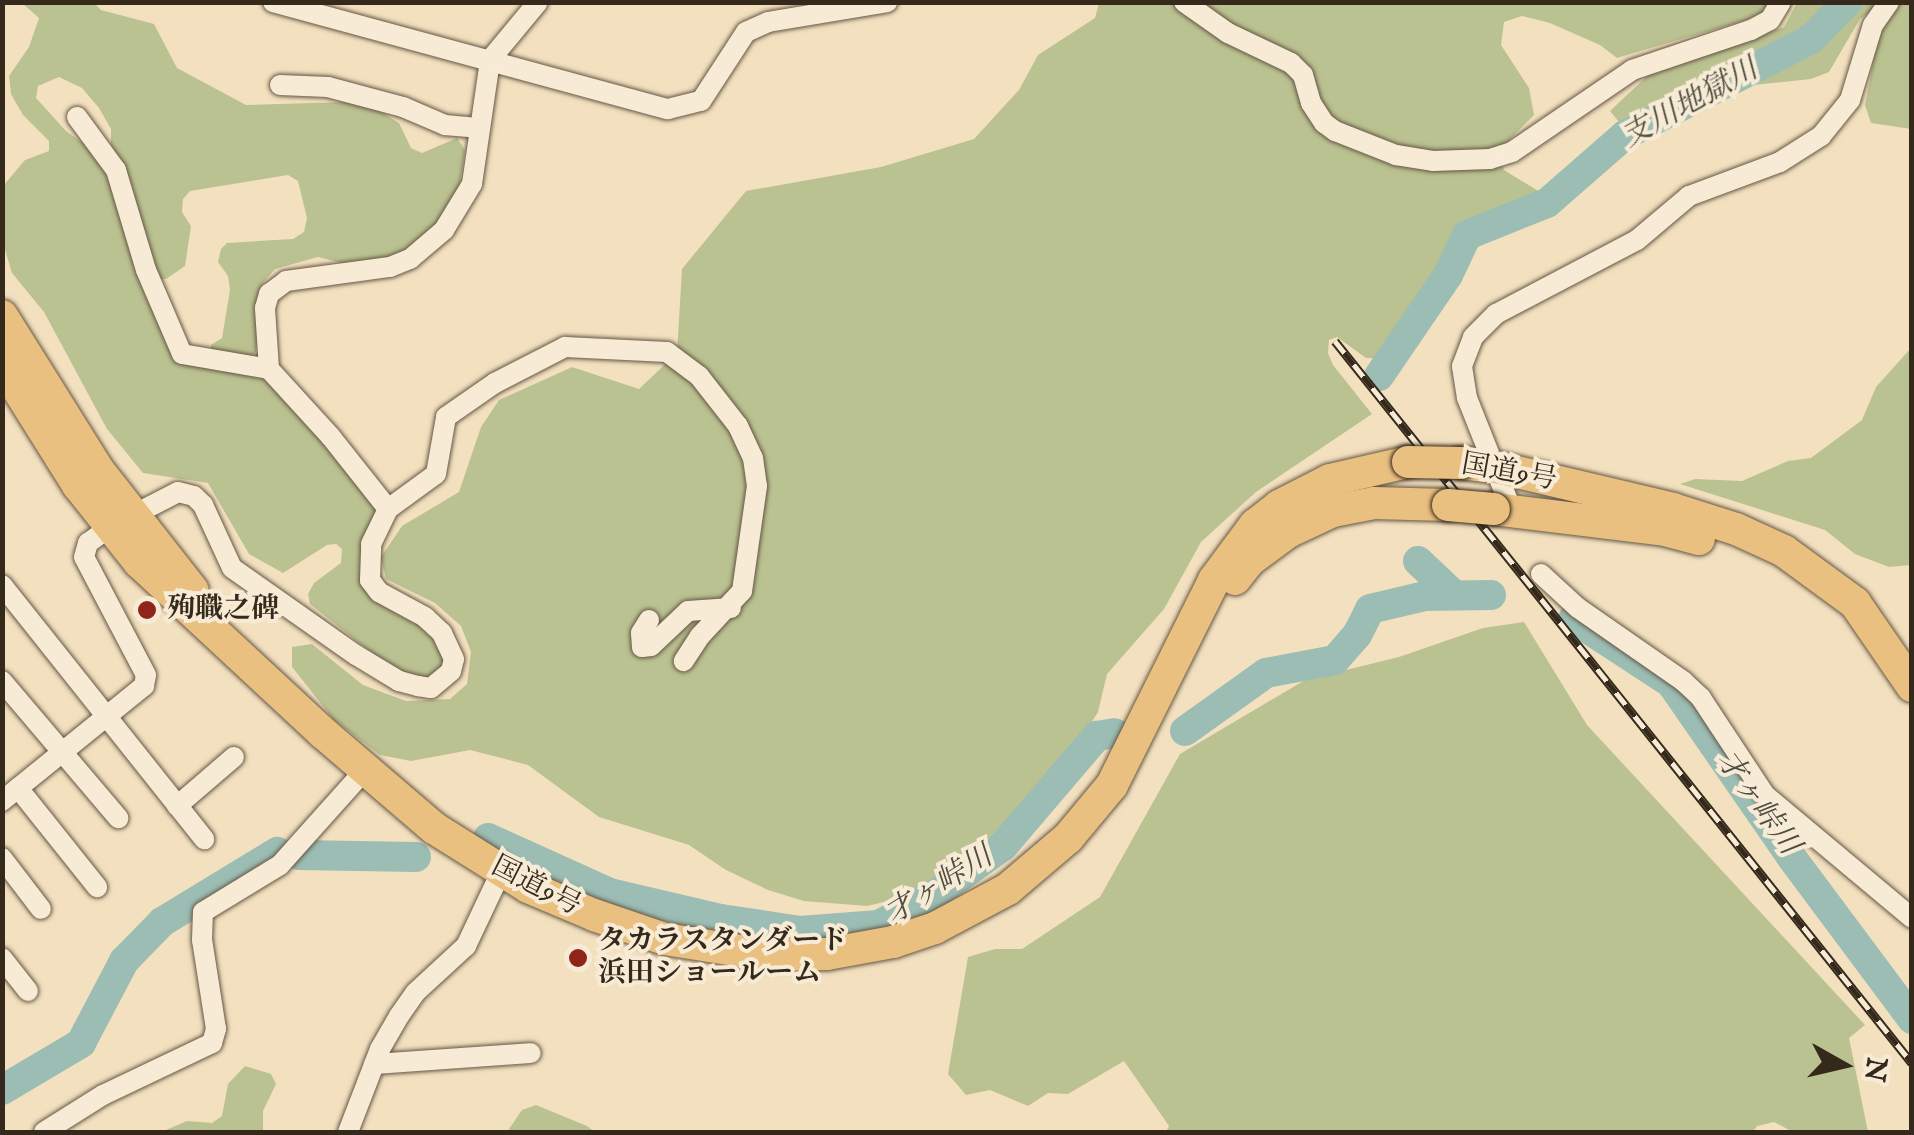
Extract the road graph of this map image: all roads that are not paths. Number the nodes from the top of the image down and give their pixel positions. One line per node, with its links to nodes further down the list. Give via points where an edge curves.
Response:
1 (273, 2): 7 (street)
2 (538, 2): 7 (street)
3 (887, 2): 7 (street, via 768,22 746,32 710,91 687,108)
4 (1184, 2): 5 (street, via 1291,64 1335,131 1396,155 1433,161 1512,152 1632,70 1751,30 1770,20)
5 (1781, 2)
6 (1889, 2): 14 (street, via 1873,25 1850,100 1821,136 1780,162 1689,196 1638,240 1481,326 1466,350 1464,383)
7 (490, 60): 10 (street)
8 (280, 85): 10 (street, via 328,86 445,125)
9 (77, 117): 12 (street, via 116,170 146,270 182,354)
10 (478, 128): 12 (street, via 465,201 426,248 390,267 286,281 270,294)
11 (2, 316): 17 (highway, 国道9号)
12 (269, 369): 15 (street)
13 (4, 371): 17 (highway, 国道9号)
14 (1496, 467): 16 (street); 22 (highway, 国道9号, via 1736,529 1832,583 1855,603); 23 (highway, 国道9号, bridge, via 1408,462 1330,480 1279,506 1255,525 1214,580)
15 (388, 509): 17 (street, via 371,544 370,580 442,633 454,659 431,688 399,682 232,568 194,496 178,492); 20 (street, via 436,474 446,417 553,351 667,352 714,393 738,426 755,467 747,578)
16 (1503, 510): 22 (highway, 国道9号, via 1664,530 1737,550 1799,581); 23 (highway, 国道9号, bridge, via 1354,505 1288,532 1250,560)
17 (121, 520): 27 (street, via 88,544 84,556 146,676 144,686); 30 (highway, 国道9号, via 175,599)
18 (1541, 574): 39 (street, via 1692,690 1765,796)
19 (2, 585): 27 (street)
20 (731, 608): 21 (street, via 688,610 642,647); 24 (street)
21 (648, 620)
22 (1876, 638): 26 (highway, 国道9号)
23 (1180, 649): 36 (highway, 国道9号, via 1123,767 1068,838 1008,889 953,920 893,942 798,956 724,950 636,930)
24 (684, 661)
25 (2, 681): 28 (street)
26 (1912, 686)
27 (106, 717): 28 (street); 32 (street)
28 (62, 752): 31 (street); 33 (street)
29 (234, 757): 32 (street)
30 (364, 770): 36 (highway, 国道9号); 44 (street, via 280,865 204,912 212,1043 103,1095)
31 (10, 794): 37 (street)
32 (177, 806): 34 (street)
33 (118, 818)
34 (204, 839)
35 (2, 858): 38 (street)
36 (501, 872): 43 (street, via 466,946 416,992)
37 (98, 886)
38 (42, 909)
39 (1912, 918)
40 (2, 958): 41 (street)
41 (28, 990)
42 (530, 1053): 43 (street)
43 (374, 1064): 45 (street)
44 (44, 1132)
45 (348, 1132)

